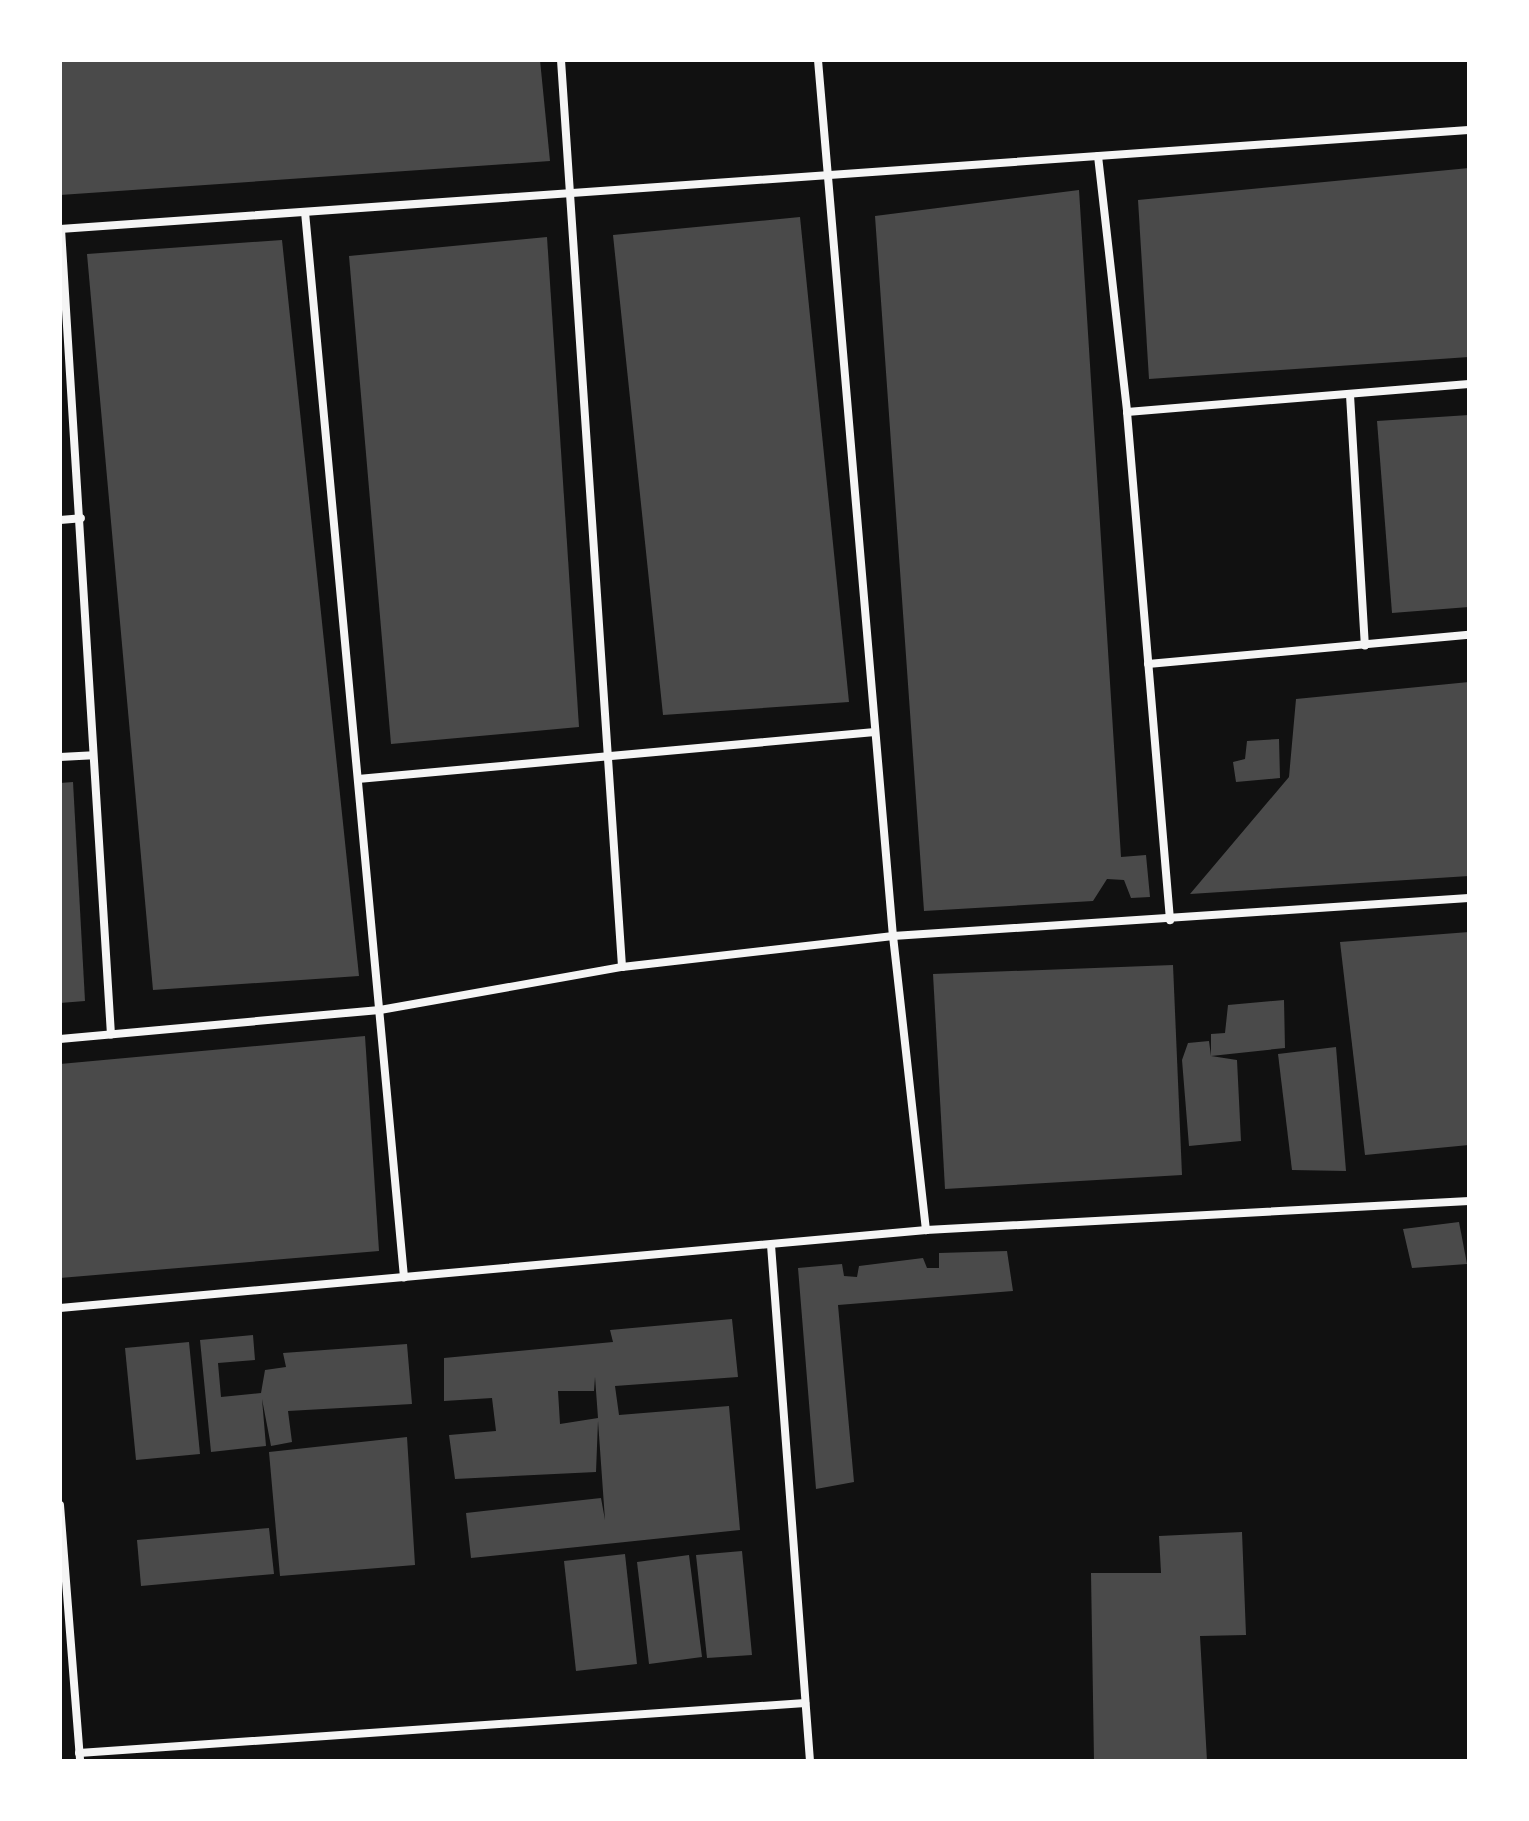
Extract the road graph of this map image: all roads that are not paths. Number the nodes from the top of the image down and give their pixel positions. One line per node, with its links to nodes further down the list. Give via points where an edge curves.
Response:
1 (561, 60): 6 (street)
2 (818, 60): 5 (street)
3 (1469, 130): 4 (street)
4 (1098, 156): 5 (street); 11 (street)
5 (827, 175): 6 (street); 17 (street)
6 (573, 193): 7 (street); 19 (street)
7 (305, 212): 8 (street); 21 (street)
8 (60, 229): 12 (street)
9 (1469, 384): 10 (street)
10 (1350, 395): 11 (street); 15 (street)
11 (1127, 412): 16 (street)
12 (81, 518): 13 (street); 18 (street)
13 (60, 520)
14 (1469, 635): 15 (street)
15 (1365, 646): 16 (street)
16 (1148, 664): 23 (street)
17 (875, 732): 19 (street); 24 (street)
18 (93, 755): 20 (street); 27 (street)
19 (609, 756): 21 (street); 25 (street)
20 (60, 757)
21 (358, 779): 26 (street)
22 (1469, 898): 23 (street)
23 (1170, 920): 24 (street)
24 (893, 936): 25 (street); 30 (street)
25 (622, 967): 26 (street)
26 (380, 1010): 27 (street); 32 (street)
27 (111, 1034): 28 (street)
28 (60, 1039)
29 (1469, 1201): 30 (street)
30 (926, 1230): 31 (street)
31 (771, 1245): 32 (street); 35 (street)
32 (404, 1277): 33 (street)
33 (60, 1308)
34 (60, 1505): 36 (street)
35 (805, 1703): 36 (street); 37 (street)
36 (80, 1757)
37 (810, 1761)

